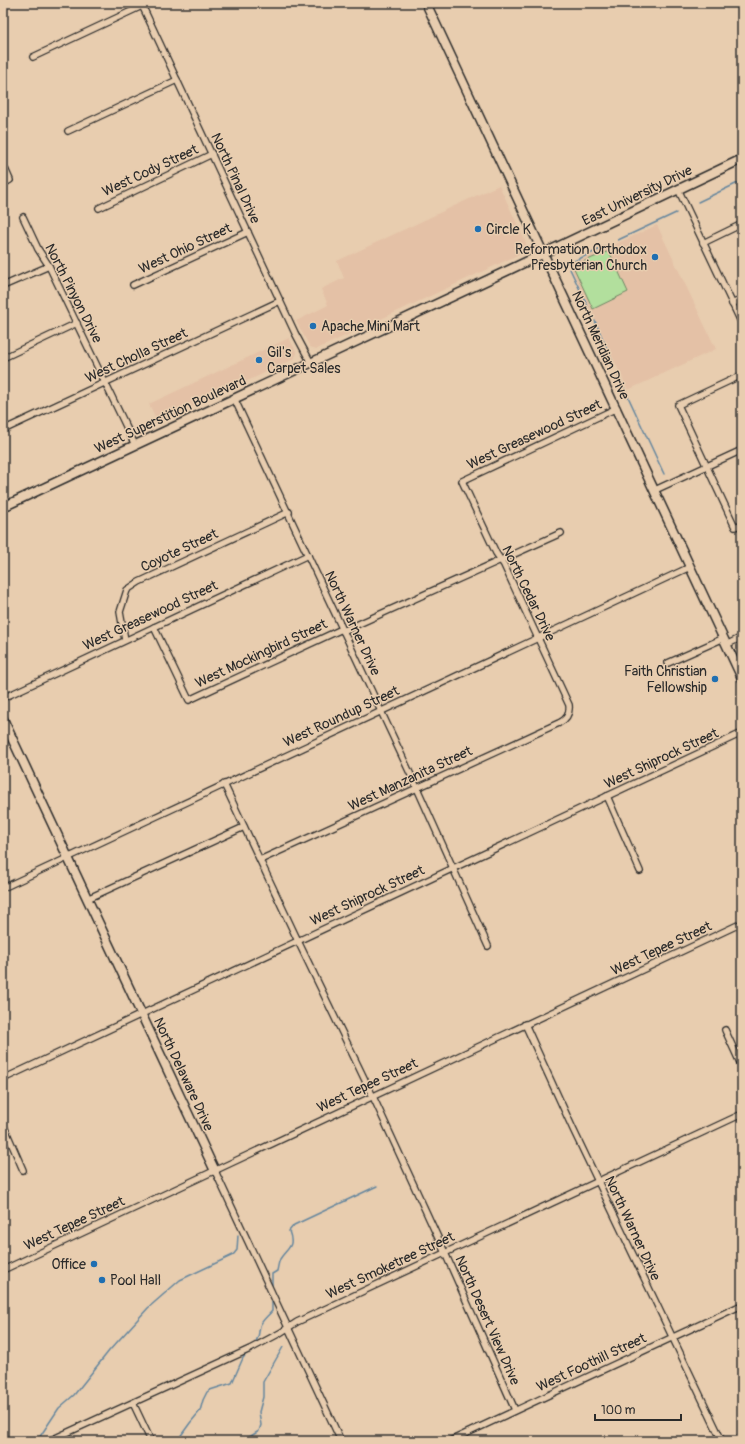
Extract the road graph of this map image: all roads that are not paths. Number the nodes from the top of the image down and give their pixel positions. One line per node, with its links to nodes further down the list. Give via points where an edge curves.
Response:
1 (426, 3): 16 (street, North Meridian Drive)
2 (141, 5): 3 (street); 4 (street, North Pinal Drive)
3 (33, 57)
4 (177, 80): 5 (street); 6 (street, North Pinal Drive)
5 (68, 131)
6 (212, 154): 11 (street, West Cody Street); 14 (street, North Pinal Drive)
7 (742, 159): 10 (street, East University Drive)
8 (3, 164): 9 (street, via 10,180)
9 (3, 184)
10 (678, 189): 15 (street); 16 (street, East University Drive)
11 (99, 208)
12 (23, 218): 17 (street, North Pinyon Drive)
13 (742, 224): 15 (street)
14 (248, 232): 18 (street, West Ohio Street); 21 (street, North Pinal Drive)
15 (703, 242): 22 (street)
16 (543, 254): 26 (street, West Superstition Boulevard); 30 (street, North Meridian Drive)
17 (49, 266): 19 (street); 23 (street, North Pinyon Drive)
18 (133, 285)
19 (3, 286)
20 (742, 299): 22 (street)
21 (280, 301): 26 (street, North Pinal Drive); 28 (street, West Cholla Street)
22 (732, 304): 24 (street)
23 (77, 324): 25 (street); 28 (street, North Pinyon Drive)
24 (742, 324)
25 (3, 358)
26 (311, 363): 29 (street, West Superstition Boulevard)
27 (742, 375): 34 (street, via 678,405)
28 (105, 382): 31 (street, West Cholla Street); 32 (street, North Pinyon Drive)
29 (234, 398): 32 (street, West Superstition Boulevard); 38 (street, North Warner Drive)
30 (617, 408): 35 (street, West Greasewood Street); 36 (street, North Meridian Drive)
31 (3, 430)
32 (135, 445): 37 (street, West Superstition Boulevard)
33 (742, 450): 34 (street)
34 (706, 466): 36 (street); 39 (street, via 735,527)
35 (462, 481): 42 (street, North Cedar Drive)
36 (655, 490): 43 (street, North Meridian Drive)
37 (3, 507)
38 (289, 512): 41 (street, North Warner Drive); 48 (street, Coyote Street, via 139,582 127,590 120,612)
39 (742, 524)
40 (561, 532): 42 (street, West Mockingbird Street)
41 (308, 555): 44 (street, West Greasewood Street); 45 (street, North Warner Drive)
42 (500, 559): 45 (street, West Mockingbird Street); 47 (street, North Cedar Drive)
43 (690, 567): 47 (street, West Roundup Street); 49 (street, North Meridian Drive)
44 (154, 627): 45 (street, West Mockingbird Street, via 189,700); 48 (street, West Greasewood Street)
45 (343, 630): 53 (street, North Warner Drive)
46 (742, 637): 49 (street)
47 (538, 638): 53 (street, West Roundup Street); 54 (street, North Cedar Drive, via 569,705)
48 (125, 640): 52 (street, West Greasewood Street)
49 (725, 641): 50 (street); 51 (street, North Meridian Drive)
50 (668, 663)
51 (742, 678)
52 (3, 698)
53 (381, 711): 57 (street, West Roundup Street); 58 (street, North Warner Drive)
54 (568, 716): 58 (street, West Manzanita Street, via 559,723)
55 (3, 719): 61 (street, North Delaware Drive)
56 (742, 733): 59 (street, West Shiprock Street)
57 (224, 784): 60 (street, North Desert View Drive); 61 (street, West Roundup Street)
58 (417, 788): 62 (street, West Manzanita Street); 63 (street, North Warner Drive)
59 (607, 796): 63 (street, West Shiprock Street); 64 (street)
60 (244, 827): 62 (street, North Desert View Drive); 66 (street)
61 (68, 858): 65 (street, West Roundup Street); 66 (street, North Delaware Drive)
62 (260, 860): 68 (street, North Desert View Drive)
63 (453, 868): 68 (street, West Shiprock Street); 69 (street, North Warner Drive)
64 (640, 871)
65 (3, 888)
66 (87, 899): 70 (street, North Delaware Drive)
67 (742, 923): 71 (street, West Tepee Street)
68 (298, 941): 70 (street, West Shiprock Street); 75 (street, North Desert View Drive)
69 (488, 946)
70 (141, 1014): 74 (street, West Shiprock Street); 79 (street, North Delaware Drive)
71 (525, 1024): 75 (street, West Tepee Street); 80 (street, North Warner Drive)
72 (725, 1030): 73 (street)
73 (742, 1067)
74 (3, 1079)
75 (372, 1096): 79 (street, West Tepee Street); 81 (street, North Desert View Drive)
76 (742, 1114): 80 (street, West Smoketree Street)
77 (3, 1124): 78 (street)
78 (23, 1170)
79 (215, 1171): 82 (street, West Tepee Street); 84 (street, North Delaware Drive)
80 (598, 1181): 81 (street, West Smoketree Street); 85 (street, North Warner Drive)
81 (445, 1252): 84 (street, West Smoketree Street); 87 (street, North Desert View Drive)
82 (3, 1270)
83 (742, 1304): 85 (street, West Foothill Street)
84 (288, 1328): 86 (street, West Smoketree Street, via 266,1342); 90 (street, North Delaware Drive)
85 (672, 1337): 87 (street, West Foothill Street); 92 (street, North Warner Drive)
86 (133, 1403): 88 (street, West Smoketree Street); 89 (street)
87 (515, 1410): 91 (street, West Foothill Street)
88 (49, 1441)
89 (150, 1441)
90 (341, 1441)
91 (450, 1441)
92 (722, 1441)

